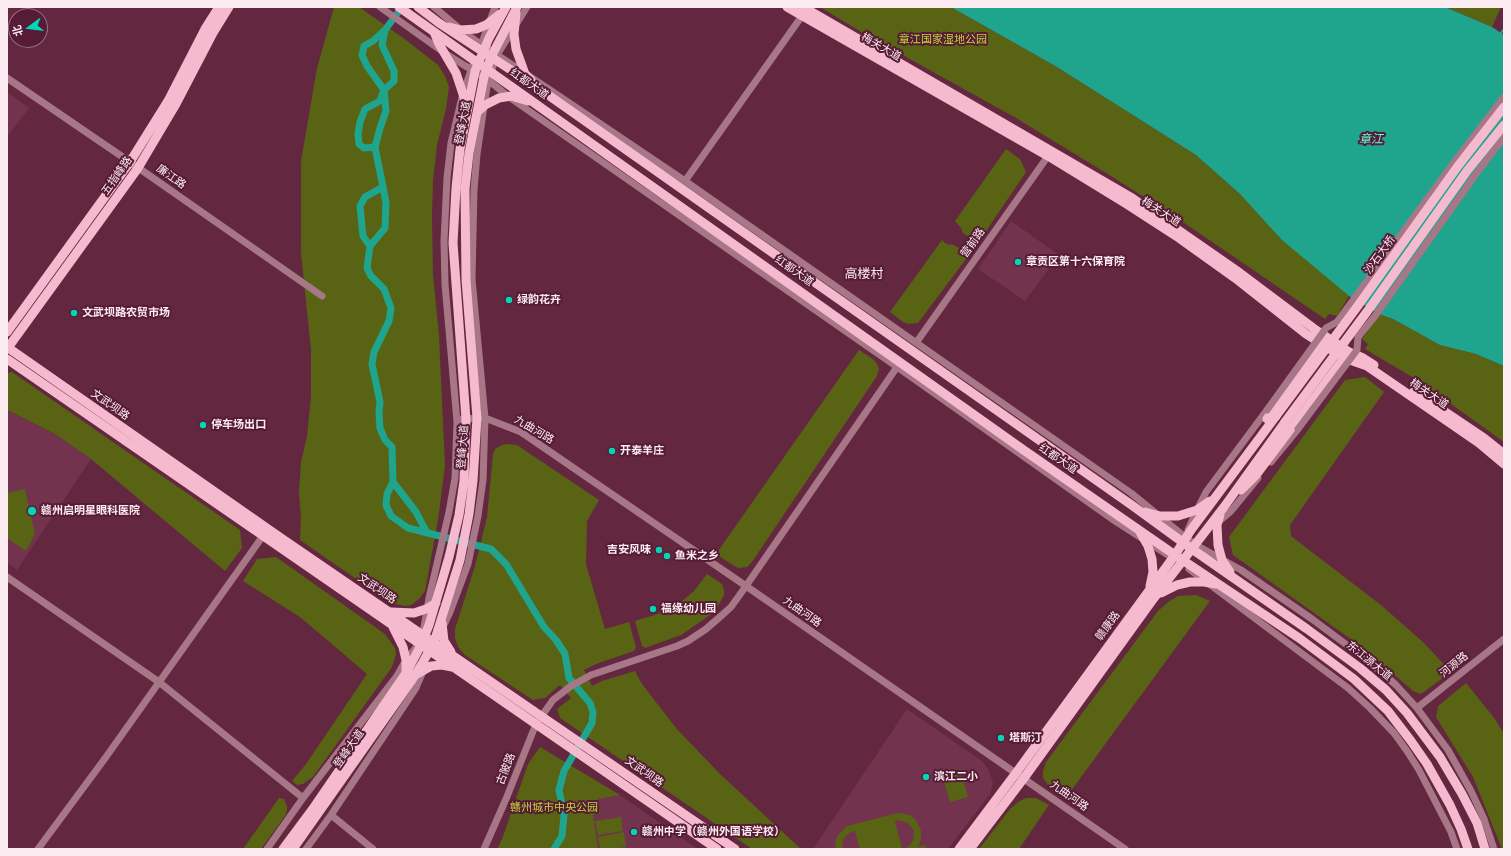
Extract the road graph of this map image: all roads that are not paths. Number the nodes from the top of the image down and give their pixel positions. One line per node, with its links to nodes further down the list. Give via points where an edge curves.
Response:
1 (219, 7): 34 (main road, 五指峰路, via 168,101)
2 (229, 7): 35 (main road, 五指峰路)
3 (380, 7): 18 (street)
4 (399, 7): 14 (main road, 红都大道)
5 (434, 7): 16 (street)
6 (495, 7): 13 (street)
7 (506, 7): 13 (main road); 17 (main road, 登峰大道)
8 (517, 7): 15 (main road); 17 (main road, 登峰大道)
9 (527, 7): 15 (street)
10 (787, 7): 12 (main road, 梅关大道)
11 (421, 9): 14 (main road, 红都大道)
12 (804, 11): 33 (main road, 梅关大道); 36 (street); 40 (main road, 梅关大道, via 1132,198 1240,272)
13 (489, 23): 16 (main road, via 476,29); 17 (street)
14 (436, 27): 16 (main road); 17 (main road, 红都大道); 18 (main road, via 439,44); 19 (main road, 红都大道)
15 (514, 27): 17 (street); 21 (main road, via 516,49)
16 (461, 30): 17 (street)
17 (488, 52): 19 (main road, 登峰大道); 20 (main road, 登峰大道); 21 (street); 23 (main road, 红都大道)
18 (446, 54): 19 (street); 24 (main road)
19 (475, 66): 20 (main road, 红都大道); 24 (street); 30 (main road, 登峰大道)
20 (488, 74): 25 (street); 27 (main road, 红都大道); 28 (street); 30 (main road, 登峰大道)
21 (525, 74): 23 (main road); 36 (street)
22 (7, 78): 34 (street, 廉江路)
23 (534, 85): 56 (main road, 红都大道)
24 (463, 93): 30 (main road); 51 (street, via 451,143 444,241 445,284)
25 (509, 97): 27 (main road); 28 (main road, via 499,98); 47 (street)
26 (1504, 97): 58 (street, bridge, via 1338,322 1326,328 1206,492)
27 (535, 102): 60 (main road, 红都大道, via 1025,451)
28 (484, 105): 30 (main road); 50 (street, via 474,190 472,279)
29 (1504, 107): 49 (main road, 沙石大桥, bridge)
30 (472, 112): 50 (main road, 登峰大道, via 465,188 466,280); 51 (main road, 登峰大道, via 460,150 453,243)
31 (1504, 125): 52 (main road, 沙石大桥, bridge, via 1467,171 1369,309)
32 (1504, 137): 61 (street, bridge, via 1358,337 1357,350 1298,429 1231,511)
33 (1048, 156): 39 (main road, 梅关大道, via 1179,238); 41 (street, 营前路)
34 (130, 162): 35 (street, 廉江路); 38 (main road, 五指峰路)
35 (138, 168): 37 (street, 廉江路); 42 (main road, 五指峰路)
36 (685, 181): 41 (street)
37 (322, 296)
38 (7, 332)
39 (1306, 334): 40 (main road, 梅关大道); 45 (main road, via 1314,346)
40 (1324, 341): 43 (main road, 梅关大道); 45 (main road)
41 (916, 343): 59 (street, via 1132,493)
42 (7, 348): 62 (main road, 文武坝路)
43 (1346, 355): 46 (main road, 梅关大道); 48 (main road); 53 (main road, 梅关大道, via 1363,358 1445,411)
44 (7, 359): 62 (main road, 文武坝路)
45 (1311, 360): 55 (main road, via 1238,460)
46 (1367, 366): 48 (main road, via 1347,367); 54 (main road, 梅关大道, via 1479,443)
47 (898, 367): 64 (street); 73 (street, 古陂路)
48 (1330, 378): 57 (main road, via 1256,475)
49 (1276, 416): 55 (main road, 赣康路)
50 (481, 418): 51 (street, 九曲河路); 68 (main road, 登峰大道, via 473,481 474,515); 73 (street, 九曲河路, via 521,432)
51 (462, 419): 77 (main road, 登峰大道, via 464,481 450,557); 78 (street, via 449,512)
52 (1284, 422): 57 (main road, 赣康路)
53 (1504, 454)
54 (1504, 464)
55 (1215, 498): 58 (main road); 63 (main road, 赣康路)
56 (1133, 506): 59 (main road); 63 (main road, 红都大道)
57 (1224, 507): 61 (main road); 65 (main road, 赣康路)
58 (1196, 510): 59 (main road, via 1175,516); 63 (street)
59 (1157, 515): 63 (street)
60 (1127, 520): 64 (main road); 66 (main road, 红都大道)
61 (1217, 523): 65 (street); 67 (main road, via 1217,539)
62 (265, 532): 80 (main road, 文武坝路); 90 (street)
63 (1185, 539): 65 (main road, 东江源大道); 66 (main road, 赣康路)
64 (1146, 542): 66 (street); 75 (main road, via 1153,566)
65 (1194, 546): 67 (street); 69 (main road, 赣康路); 71 (main road, 东江源大道)
66 (1174, 556): 69 (main road, 东江源大道); 75 (main road, 赣康路)
67 (1223, 560): 71 (main road); 91 (street, via 1312,619 1371,663)
68 (464, 562): 79 (main road, 登峰大道); 81 (street, via 450,612)
69 (1182, 562): 72 (street); 74 (main road, 东江源大道); 76 (main road, 赣康路)
70 (7, 577): 90 (street)
71 (1235, 578): 111 (main road, 东江源大道, via 1360,668 1407,713 1440,757 1462,794 1477,823)
72 (1206, 582): 74 (main road); 76 (main road, via 1176,585); 109 (street, via 1348,688 1394,733 1419,770)
73 (746, 586): 92 (street, 古陂路, via 731,607 688,641 591,675 553,700); 94 (street, 九曲河路)
74 (1225, 588): 110 (main road, 东江源大道, via 1354,679 1388,711 1427,764 1450,805)
75 (1148, 592): 94 (main road, 赣康路)
76 (1151, 602): 94 (main road, 赣康路)
77 (436, 603): 78 (main road); 83 (main road, 登峰大道)
78 (427, 608): 80 (main road); 83 (street)
79 (443, 614): 81 (main road); 84 (main road, 登峰大道)
80 (389, 617): 83 (main road, 文武坝路); 86 (main road, via 401,640)
81 (442, 630): 84 (street); 85 (main road, via 447,647)
82 (1504, 639): 91 (street, 河源路)
83 (422, 640): 84 (main road, 文武坝路); 86 (street); 89 (main road, 登峰大道)
84 (433, 647): 85 (main road, 文武坝路); 87 (street); 88 (main road, 文武坝路); 89 (main road, 登峰大道)
85 (454, 656): 92 (main road, 文武坝路)
86 (406, 660): 89 (main road); 95 (street, via 397,676)
87 (424, 669): 88 (main road, via 442,665); 89 (main road); 96 (street, via 416,688)
88 (457, 669): 93 (main road, 文武坝路)
89 (409, 677): 99 (main road, 登峰大道); 100 (main road, 登峰大道)
90 (159, 682): 95 (street); 97 (street)
91 (1417, 708): 112 (street, via 1448,750 1471,791)
92 (541, 715): 93 (street, 古陂路); 105 (main road, 文武坝路)
93 (536, 724): 103 (street, 古陂路); 104 (main road, 文武坝路)
94 (1020, 776): 106 (main road, 赣康路); 107 (main road, 赣康路); 108 (street, 九曲河路)
95 (303, 798): 98 (street)
96 (331, 815): 101 (street); 102 (street)
97 (38, 849)
98 (267, 849)
99 (283, 849)
100 (293, 849)
101 (306, 849)
102 (373, 849)
103 (484, 849)
104 (717, 849)
105 (735, 849)
106 (959, 849)
107 (970, 849)
108 (1125, 849)
109 (1457, 849)
110 (1468, 849)
111 (1485, 849)
112 (1494, 849)

